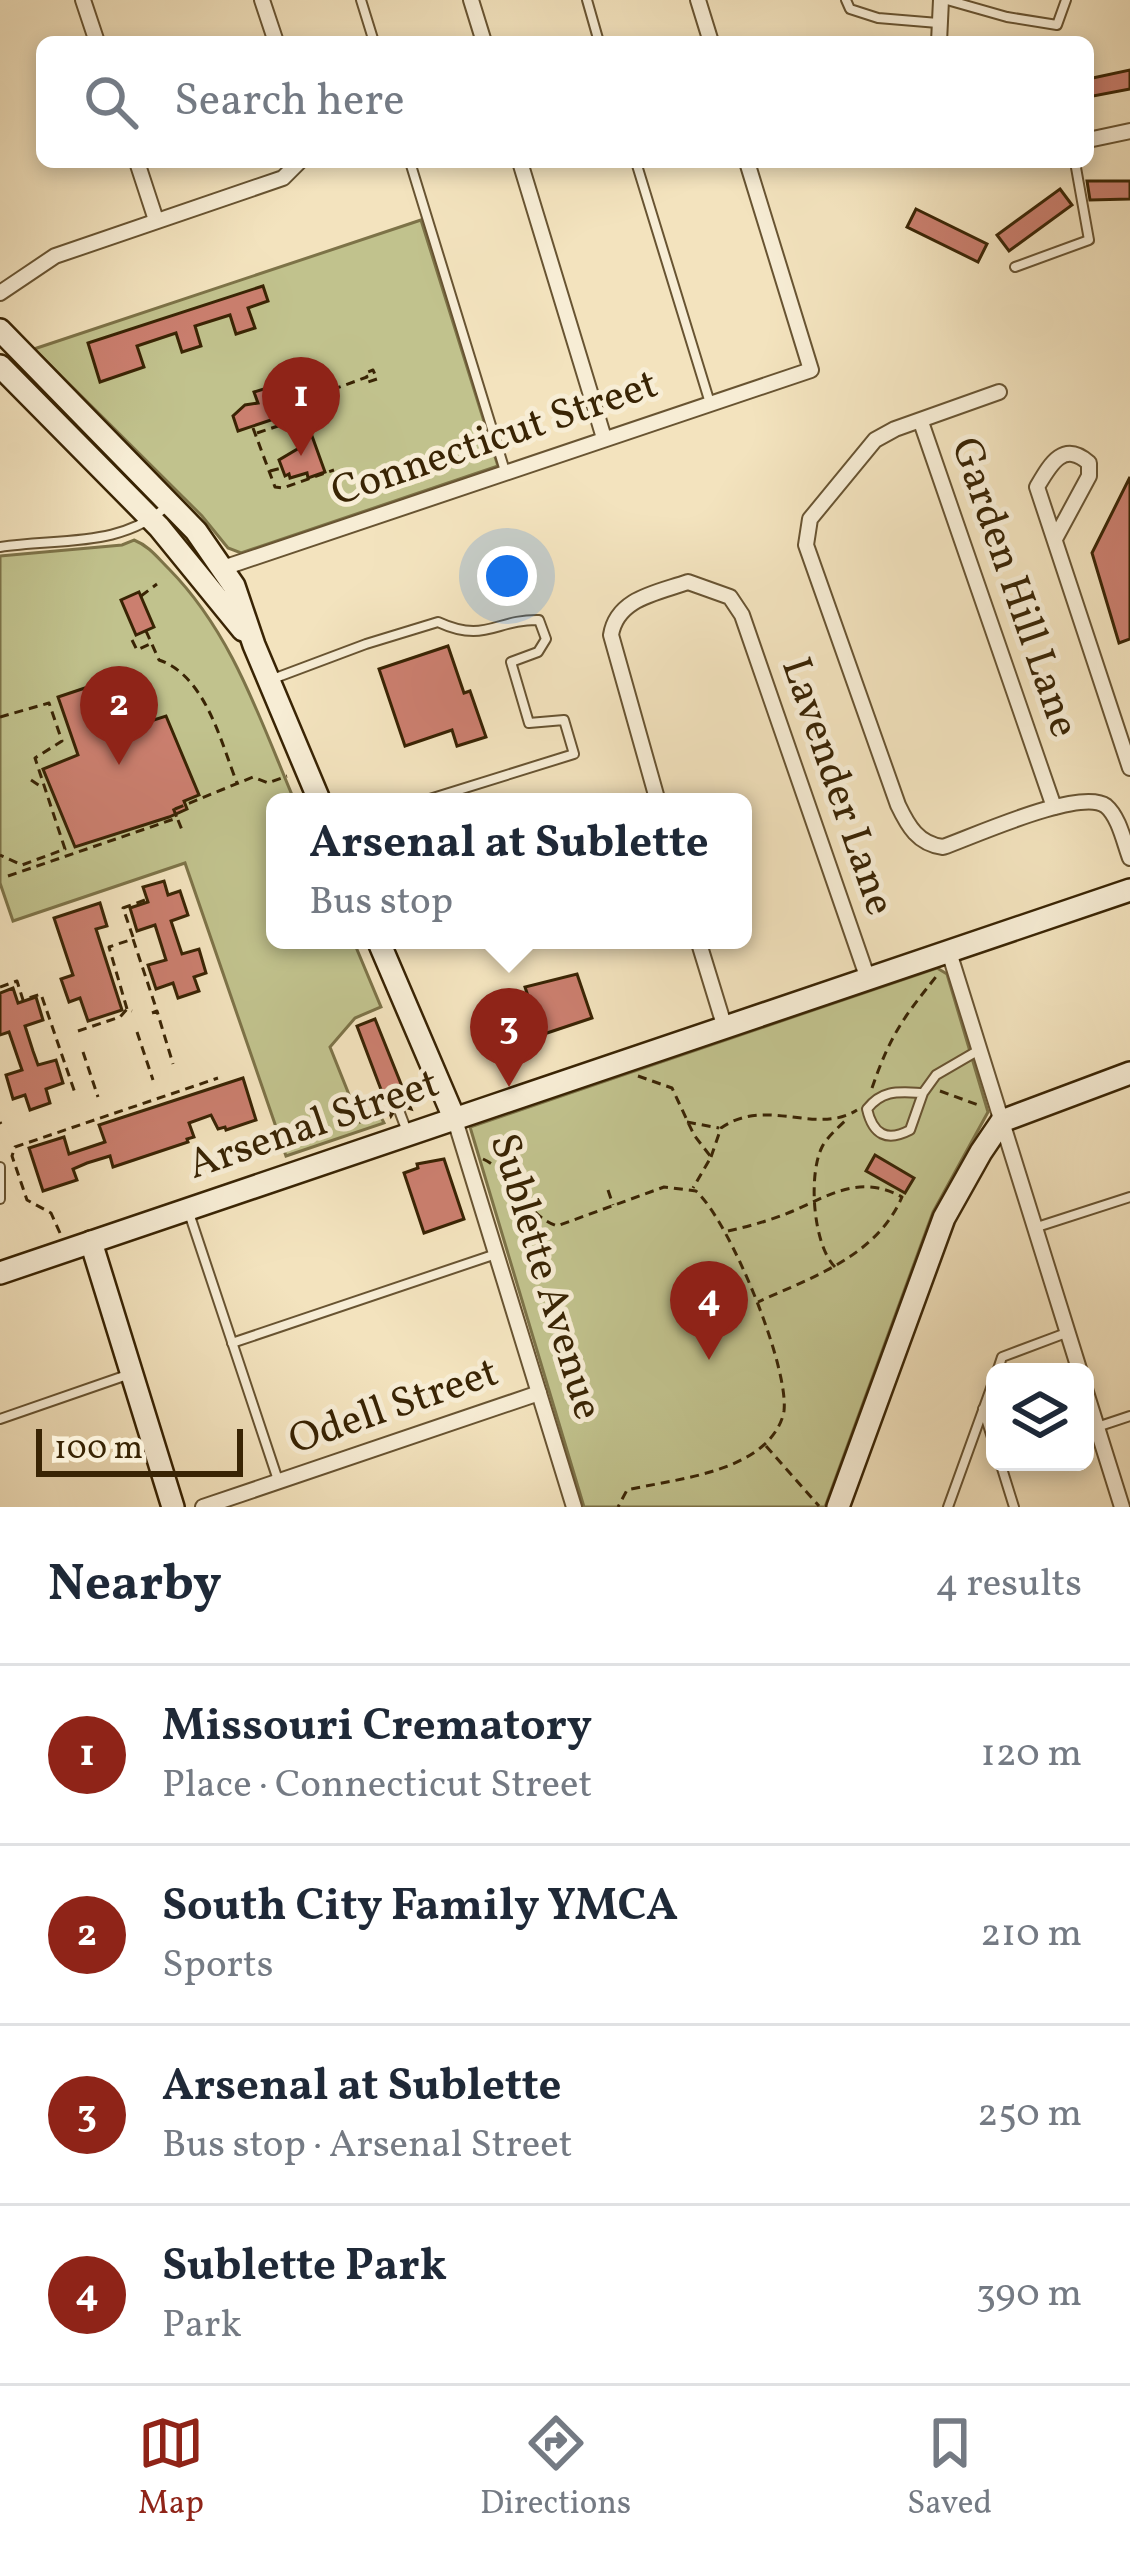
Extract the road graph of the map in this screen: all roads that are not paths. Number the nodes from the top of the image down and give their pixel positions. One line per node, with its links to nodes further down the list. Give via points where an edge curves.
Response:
1 (83, 0): 11 (street)
2 (262, 0): 12 (street)
3 (361, 0): 13 (lane)
4 (471, 0): 14 (street)
5 (586, 0): 15 (lane)
6 (698, 0): 16 (street)
7 (846, 0): 10 (lane, via 878,18)
8 (944, 0): 9 (lane, via 1057,25); 10 (street)
9 (1066, 0)
10 (938, 23): 17 (street)
11 (95, 36)
12 (274, 36)
13 (372, 36)
14 (482, 36)
15 (597, 36)
16 (709, 36)
17 (939, 36)
18 (1130, 131): 19 (street)
19 (1094, 139)
20 (139, 168): 27 (street)
21 (293, 168): 27 (street, via 284,178)
22 (412, 168): 36 (lane)
23 (522, 168): 35 (street)
24 (638, 168): 33 (lane)
25 (749, 168): 33 (street, Connecticut Street, via 811,370)
26 (1076, 168): 28 (lane, via 1089,239)
27 (156, 220): 29 (street, via 55,256)
28 (1015, 267)
29 (0, 293)
30 (0, 330): 37 (street)
31 (0, 366): 38 (street)
32 (999, 392): 34 (street)
33 (710, 403): 35 (street, Connecticut Street)
34 (920, 422): 49 (street, Garden Hill Lane); 49 (street, via 875,440 812,517 806,545 907,824 943,848)
35 (604, 438): 36 (street, Connecticut Street)
36 (505, 471): 41 (street, Connecticut Street)
37 (170, 504): 38 (lane); 41 (street)
38 (152, 520): 40 (lane, via 116,536); 42 (street)
39 (1055, 539): 39 (street, via 1037,488 1053,459 1079,454 1089,476); 45 (street)
40 (0, 547)
41 (224, 568): 42 (street, Connecticut Street); 43 (street)
42 (202, 575): 43 (street)
43 (254, 645): 44 (street)
44 (268, 681): 46 (street); 47 (lane, via 438,622 478,633 539,620 546,639 538,652 511,662 529,723 564,720 574,754)
45 (1130, 768)
46 (316, 793)
47 (449, 793)
48 (655, 793): 55 (street, Lavender Lane, via 611,635 614,618 631,603 688,582 730,597 742,615)
49 (1054, 807): 50 (street, via 1107,807)
50 (1130, 857)
51 (1130, 890): 54 (street, Arsenal Street)
52 (382, 949): 61 (street, Sublette Avenue)
53 (701, 949): 56 (street)
54 (949, 952): 55 (street, Arsenal Street); 57 (street)
55 (868, 979): 56 (street, Arsenal Street)
56 (724, 1028): 61 (street, Arsenal Street)
57 (981, 1049): 59 (lane); 62 (street)
58 (1130, 1073): 62 (street)
59 (924, 1091): 59 (lane, via 876,1097 867,1109 870,1123 888,1137 910,1130)
60 (400, 1113): 63 (lane)
61 (455, 1120): 63 (street, Arsenal Street); 70 (street, Sublette Avenue)
62 (1002, 1120): 68 (street); 90 (street, via 944,1219)
63 (409, 1136): 67 (street, Arsenal Street)
64 (0, 1167): 66 (lane)
65 (1130, 1197): 68 (lane)
66 (0, 1199)
67 (188, 1209): 69 (street, Arsenal Street); 73 (lane)
68 (1034, 1228): 72 (street)
69 (92, 1242): 71 (street, Arsenal Street); 76 (street)
70 (497, 1254): 73 (lane); 77 (street, Sublette Avenue)
71 (0, 1273)
72 (1067, 1333): 74 (lane); 75 (street)
73 (232, 1342): 86 (lane)
74 (1000, 1363)
75 (1077, 1363)
76 (132, 1373): 83 (lane); 87 (street)
77 (539, 1394): 86 (street, Odell Street); 89 (street, Sublette Avenue)
78 (986, 1401): 79 (lane)
79 (983, 1409): 82 (lane); 91 (lane)
80 (1130, 1416): 84 (lane)
81 (1094, 1417): 84 (street)
82 (986, 1418)
83 (0, 1419)
84 (1097, 1427): 93 (street)
85 (1003, 1471): 92 (lane)
86 (279, 1482): 88 (street, Odell Street)
87 (173, 1507)
88 (203, 1507)
89 (574, 1507)
90 (838, 1507)
91 (949, 1507)
92 (1014, 1507)
93 (1122, 1507)

